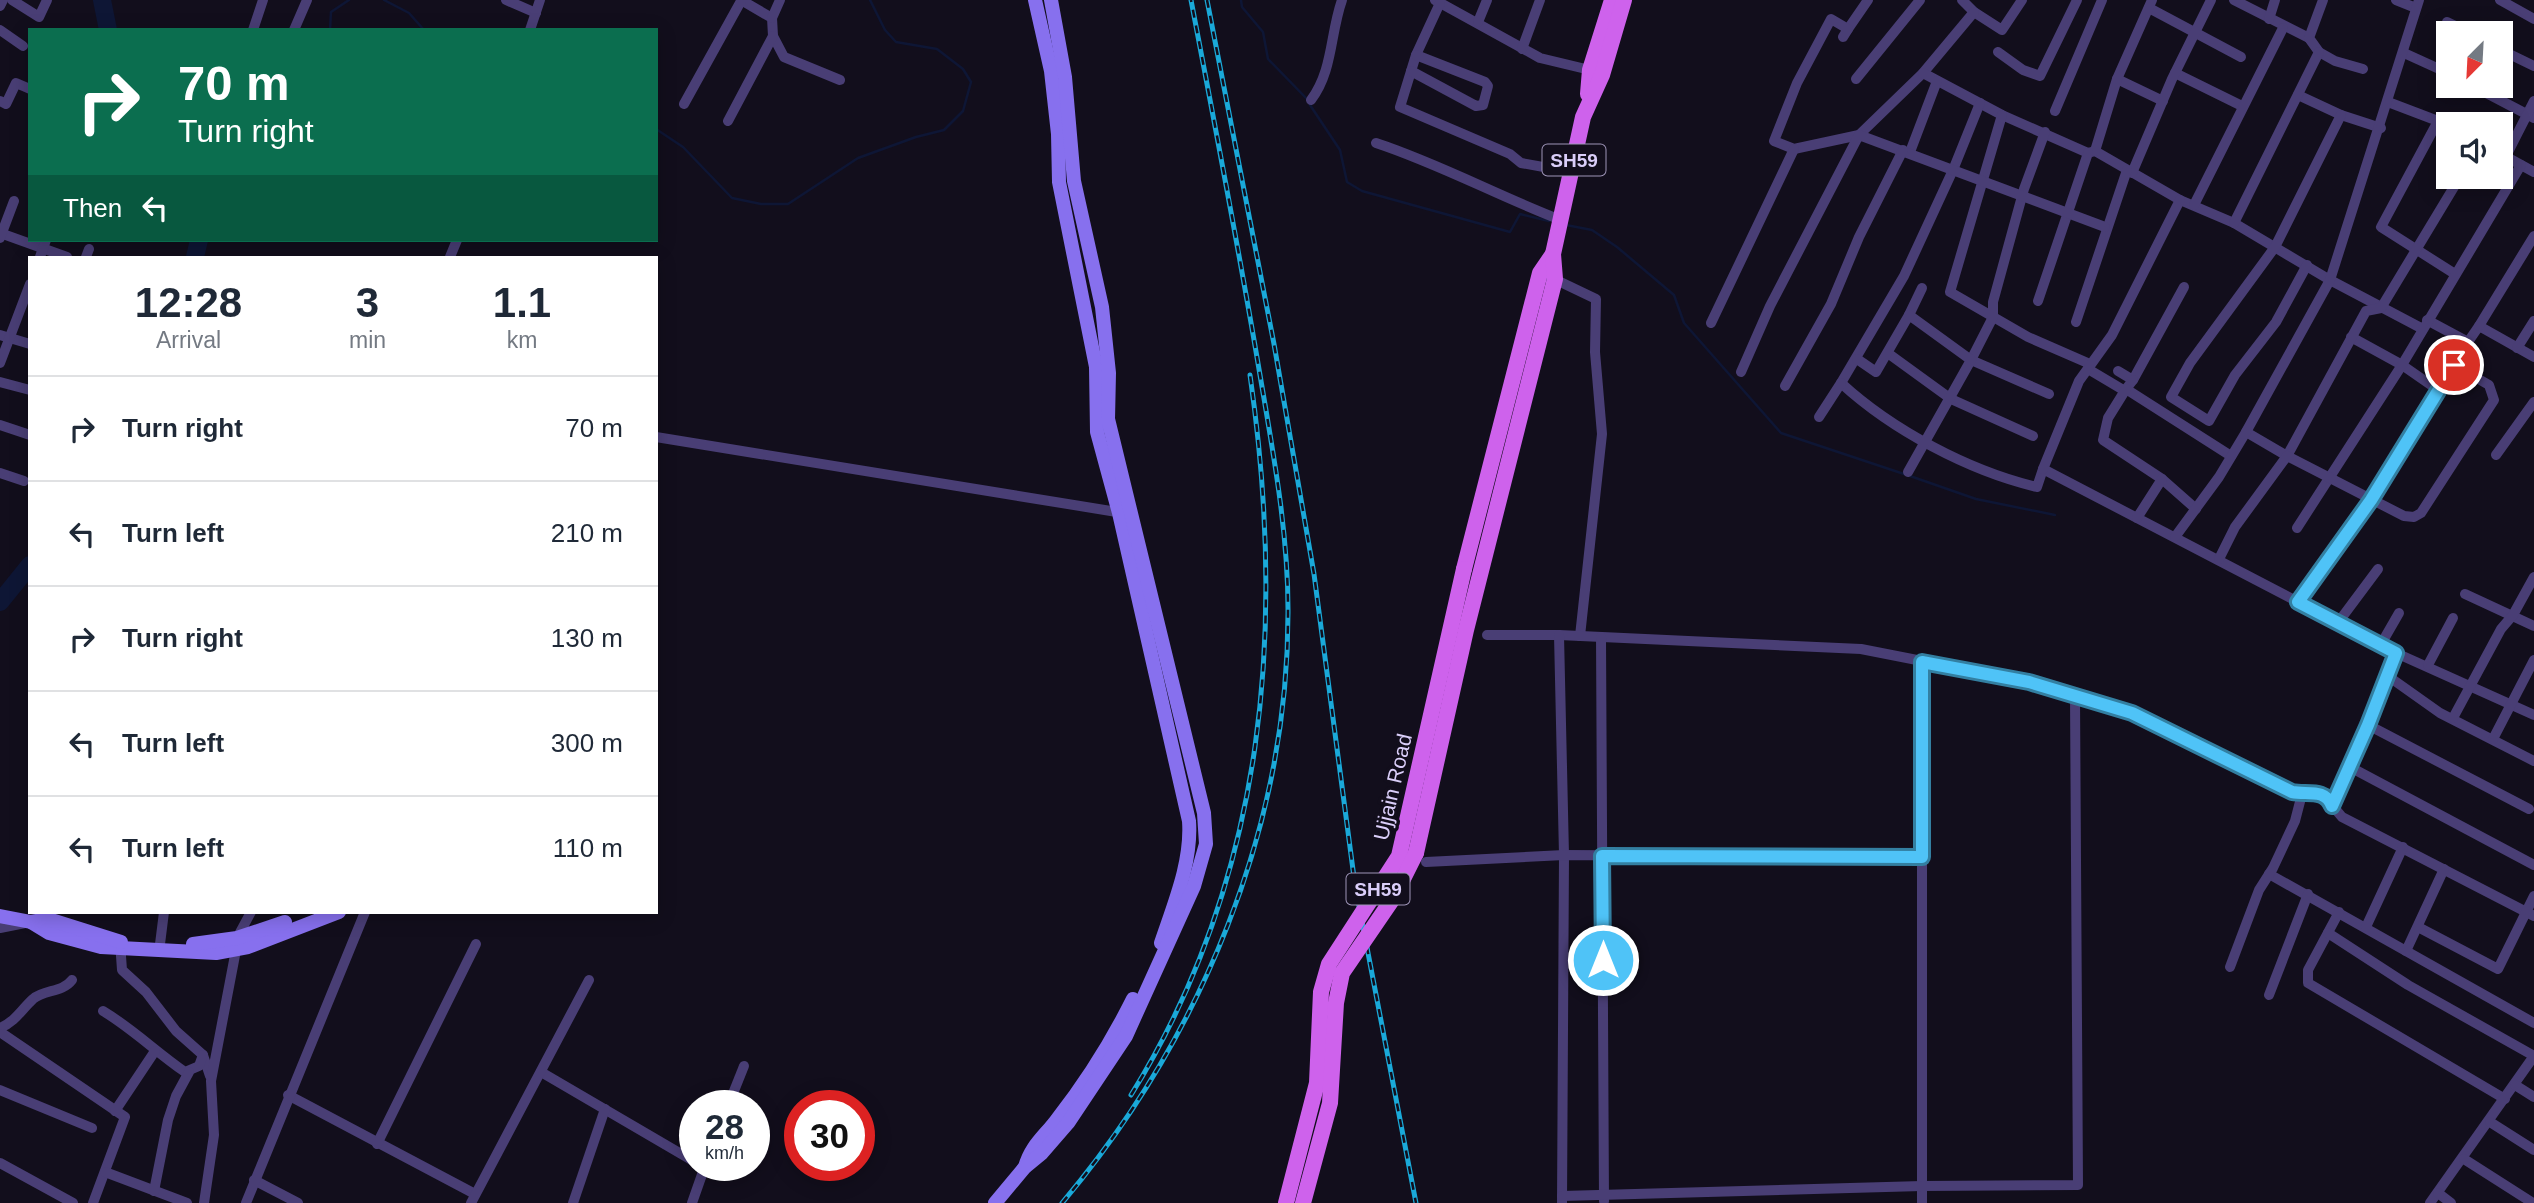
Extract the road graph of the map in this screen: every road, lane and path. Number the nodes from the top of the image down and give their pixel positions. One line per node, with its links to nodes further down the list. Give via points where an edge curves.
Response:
1 (3, 0): 32 (street)
2 (12, 0): 3 (street, via 39,17)
3 (47, 0)
4 (263, 0): 38 (street)
5 (307, 0): 39 (street)
6 (506, 0): 33 (street)
7 (540, 0): 33 (street)
8 (780, 0): 34 (street)
9 (1035, 0): 173 (street, via 1051,71 1059,182 1096,368 1097,432)
10 (1051, 0): 173 (street, via 1067,90 1074,181 1102,307 1108,419)
11 (1342, 0): 68 (street, via 1326,76)
12 (1487, 0): 37 (street)
13 (1540, 0): 47 (street)
14 (1612, 0): 57 (main road, SH59)
15 (1624, 0): 69 (main road, SH59, via 1602,75)
16 (1868, 0): 89 (street, via 1845,33 1831,19 1797,83 1774,141)
17 (1920, 0): 61 (street)
18 (2022, 0): 29 (street, via 2003,30)
19 (2077, 0): 48 (street, via 2040,76)
20 (2102, 0): 77 (street)
21 (2211, 0): 43 (street)
22 (2234, 0): 35 (street)
23 (2276, 0): 35 (street)
24 (2323, 0): 45 (street)
25 (2396, 0): 31 (street)
26 (2500, 0): 36 (street)
27 (741, 1): 34 (street); 75 (street)
28 (1437, 2): 37 (street); 51 (street)
29 (1968, 4): 59 (street)
30 (2150, 4): 43 (street); 62 (street)
31 (2417, 4): 50 (street)
32 (0, 6)
33 (536, 13): 40 (street)
34 (772, 18): 44 (street)
35 (2269, 19): 41 (street)
36 (2534, 19)
37 (1478, 22): 47 (street)
38 (254, 28)
39 (295, 28)
40 (531, 28)
41 (2284, 28): 45 (street); 76 (street)
42 (0, 30): 46 (street)
43 (2194, 33): 53 (street); 60 (street)
44 (773, 36): 63 (street, via 784,57); 81 (street)
45 (2309, 38): 49 (street)
46 (23, 46)
47 (1522, 49): 57 (street, via 1558,64)
48 (1997, 52)
49 (2319, 52): 56 (street); 66 (street)
50 (2404, 53): 55 (street); 73 (street)
51 (1416, 55): 58 (street); 58 (street, via 1486,82 1483,105 1476,106)
52 (2513, 56): 54 (street)
53 (2241, 57)
54 (2534, 66)
55 (2436, 68)
56 (2363, 69)
57 (1590, 70): 69 (main road, SH59)
58 (1411, 71): 96 (street, via 1400,107 1510,154 1521,163)
59 (1923, 73): 64 (street); 85 (street)
60 (2175, 73): 70 (street); 76 (street)
61 (1856, 79)
62 (2117, 79): 70 (street); 91 (street)
63 (840, 80)
64 (1937, 81): 74 (street); 90 (street)
65 (28, 88): 72 (street, via 16,83 6,104)
66 (2298, 95): 79 (street); 106 (street)
67 (2496, 98): 80 (street)
68 (1311, 100)
69 (1588, 100): 96 (main road, SH59)
70 (2163, 101): 95 (street)
71 (2534, 101): 80 (street)
72 (0, 102)
73 (2388, 102): 82 (street); 83 (street)
74 (1980, 103): 78 (street); 94 (street)
75 (684, 104)
76 (2242, 106): 103 (street)
77 (2055, 111)
78 (2001, 115): 84 (street); 98 (street)
79 (2341, 115): 83 (street); 110 (street)
80 (2531, 116): 87 (street)
81 (728, 121)
82 (2436, 121)
83 (2381, 128): 117 (street)
84 (2045, 132): 91 (street); 100 (street)
85 (1859, 135): 89 (street); 90 (street); 145 (street)
86 (2436, 135): 112 (street, via 2382,221 2382,230)
87 (2513, 141)
88 (1376, 143): 105 (street, via 1464,175)
89 (1794, 149): 128 (street)
90 (1906, 151): 94 (street); 148 (street)
91 (2091, 152): 95 (street); 104 (street)
92 (2513, 161): 93 (street)
93 (2521, 165): 97 (street); 115 (street)
94 (1953, 170): 98 (street); 138 (street, via 1904,276)
95 (2130, 171): 101 (street); 107 (street)
96 (1571, 172): 105 (main road, SH59)
97 (2534, 172)
98 (1982, 180): 100 (street); 125 (street, via 1949,289)
99 (2452, 189): 112 (street)
100 (2022, 198): 104 (street); 125 (street, via 1993,302)
101 (2180, 200): 103 (street); 143 (street, via 2112,335)
102 (14, 201): 108 (street)
103 (2194, 205): 106 (street)
104 (2067, 213): 107 (street); 122 (street)
105 (1561, 220): 116 (main road, SH59)
106 (2234, 222): 110 (street)
107 (2105, 227): 127 (street)
108 (1, 235): 111 (street)
109 (2534, 236): 130 (street)
110 (2275, 247): 114 (street); 114 (street, via 2190,363 2171,397 2209,421 2235,375 2276,322)
111 (43, 249): 113 (street)
112 (2414, 249): 115 (street); 123 (street)
113 (64, 256)
114 (2307, 265): 117 (street)
115 (2455, 274): 129 (street)
116 (1547, 276): 121 (main road, SH59); 189 (street, via 1596,299 1602,434)
117 (2330, 280): 123 (street); 157 (street)
118 (2184, 287): 149 (street)
119 (28, 288): 131 (street)
120 (1922, 288): 124 (street)
121 (1543, 295): 282 (main road, Ujjain Road / SH59, bridge, via 1464,569 1399,856 1329,964 1321,992 1317,1083); 283 (main road, SH59, bridge, via 1416,853 1394,897 1352,955 1338,987 1331,1102)
122 (2038, 301)
123 (2381, 308): 129 (street); 132 (street, via 2366,312)
124 (1909, 315): 136 (street); 139 (street)
125 (1993, 317): 139 (street); 143 (street)
126 (2534, 321): 135 (street)
127 (2076, 322)
128 (1711, 323)
129 (2424, 324): 133 (street); 141 (street)
130 (2479, 326): 133 (street); 135 (street)
131 (5, 337): 134 (street); 140 (street)
132 (2351, 337): 141 (street); 164 (street)
133 (2468, 342): 142 (street)
134 (28, 343)
135 (2517, 348): 137 (street)
136 (1889, 354): 138 (street, via 1876,372); 153 (street)
137 (2534, 357)
138 (1857, 359): 147 (street)
139 (1971, 360): 152 (street); 153 (street)
140 (0, 363)
141 (2402, 365): 151 (street); 169 (street)
142 (2454, 365): 151 (street); 171 (street, via 2489,385 2494,393 2492,404 2421,513 2408,517)
143 (2089, 367): 149 (street); 165 (street, via 2068,404)
144 (2118, 371): 149 (street)
145 (1741, 372)
146 (0, 382): 150 (street)
147 (1841, 383): 155 (street); 161 (street)
148 (1785, 386)
149 (2128, 387): 163 (street); 168 (street, via 2108,418 2103,440)
150 (28, 389)
151 (2438, 390): 171 (street)
152 (2049, 394)
153 (1951, 399): 159 (street); 161 (street)
154 (2534, 402): 162 (street)
155 (1819, 417)
156 (0, 425): 158 (street)
157 (2246, 432): 163 (street); 164 (street)
158 (28, 434)
159 (2033, 436)
160 (658, 437): 173 (street)
161 (1925, 442): 165 (street, via 2035,492); 166 (street)
162 (2496, 455)
163 (2231, 456): 172 (street)
164 (2287, 456): 169 (street); 177 (street, via 2235,527)
165 (2043, 469): 174 (street)
166 (1908, 472)
167 (0, 473): 170 (street)
168 (2162, 479): 172 (street); 174 (street)
169 (2329, 479): 171 (street); 175 (street)
170 (24, 481)
171 (2371, 500): 181 (street)
172 (2196, 509): 176 (street)
173 (1126, 514): 281 (street, via 1185,796 1190,840 1161,943 1119,1027 1057,1120 1030,1150 1025,1167)
174 (2137, 518): 176 (street)
175 (2297, 528)
176 (2175, 537): 177 (street)
177 (2219, 559): 181 (street, via 2248,579)
178 (2378, 569): 185 (street)
179 (2534, 578): 183 (street)
180 (2465, 594): 183 (street)
181 (2298, 602): 185 (street)
182 (2399, 613): 191 (street)
183 (2513, 615): 186 (street); 197 (street)
184 (2453, 618): 195 (street)
185 (2337, 624): 191 (street)
186 (2534, 626)
187 (1488, 635): 188 (street)
188 (1559, 635): 189 (street); 211 (street)
189 (1580, 636): 190 (street)
190 (1601, 637): 194 (street, via 1861,649); 212 (street)
191 (2380, 646): 192 (street)
192 (2396, 653): 195 (street); 196 (street)
193 (2534, 660): 199 (street)
194 (1922, 662): 198 (street, via 2029,682); 213 (street)
195 (2428, 665): 197 (street)
196 (2385, 674): 201 (street); 202 (street)
197 (2470, 685): 199 (street); 201 (street)
198 (2075, 696): 206 (street, via 2132,713); 267 (street, via 2078,1185)
199 (2511, 703): 200 (street); 203 (street)
200 (2534, 715)
201 (2453, 718): 203 (street)
202 (2368, 725): 205 (street); 209 (street)
203 (2493, 739): 204 (street)
204 (2534, 761)
205 (2350, 766): 208 (street); 215 (street)
206 (2302, 794): 208 (street, via 2317,793); 217 (street, via 2291,830)
207 (2534, 798): 209 (street)
208 (2332, 806): 210 (street, via 2342,817)
209 (2531, 811)
210 (2403, 847): 216 (street); 229 (street)
211 (1564, 855): 212 (street); 214 (street); 272 (street)
212 (1602, 856): 213 (street); 271 (street)
213 (1922, 857): 267 (street)
214 (1426, 862)
215 (2534, 865)
216 (2444, 869): 226 (street); 228 (street)
217 (2269, 874): 218 (street); 236 (street)
218 (2308, 894): 220 (street); 239 (street)
219 (2534, 896): 226 (street)
220 (2339, 912): 229 (street); 230 (street)
221 (164, 914): 231 (street)
222 (250, 914): 232 (street)
223 (309, 914): 232 (street)
224 (333, 914): 232 (street)
225 (364, 914): 252 (street)
226 (2530, 915): 228 (street, via 2498,969)
227 (3, 920): 234 (street, via 48,919)
228 (2418, 926): 235 (street)
229 (2366, 928): 235 (street)
230 (2328, 933): 249 (street, via 2408,985 2534,1056); 254 (street, via 2308,970 2310,984)
231 (160, 944): 232 (street); 234 (street)
232 (236, 944): 234 (street); 248 (street)
233 (476, 944): 259 (street)
234 (120, 946): 244 (street, via 122,970)
235 (2406, 951): 241 (street)
236 (2230, 967)
237 (72, 980): 242 (street, via 34,999)
238 (589, 980): 247 (street)
239 (2269, 995)
240 (103, 1011): 243 (street, via 135,1030)
241 (2534, 1023)
242 (1, 1031): 256 (street)
243 (155, 1051): 246 (street); 256 (street)
244 (203, 1055): 246 (street); 248 (street)
245 (744, 1066): 251 (street)
246 (189, 1072): 268 (street, via 168,1119)
247 (541, 1072): 255 (street); 270 (street)
248 (211, 1080): 276 (street, via 214,1135)
249 (2515, 1085): 253 (street); 254 (street)
250 (0, 1090): 258 (street)
251 (734, 1090)
252 (288, 1095): 259 (street); 265 (street)
253 (2534, 1097)
254 (2505, 1099): 257 (street)
255 (605, 1109): 261 (street); 279 (street)
256 (115, 1111): 264 (street, via 125,1117)
257 (2490, 1122): 260 (street); 262 (street)
258 (92, 1128)
259 (377, 1144): 270 (street)
260 (2534, 1150)
261 (679, 1152)
262 (2464, 1159): 269 (street); 287 (street)
263 (0, 1163): 273 (street)
264 (105, 1172): 268 (street); 274 (street)
265 (254, 1180): 277 (street); 278 (street)
266 (697, 1181): 280 (street)
267 (1922, 1185): 271 (street); 284 (street)
268 (154, 1191): 275 (street)
269 (2438, 1193): 285 (street); 286 (street)
270 (473, 1198)
271 (1604, 1199): 272 (street)
272 (1562, 1200)
273 (72, 1203)
274 (93, 1203)
275 (187, 1203)
276 (204, 1203)
277 (246, 1203)
278 (298, 1203)
279 (573, 1203)
280 (692, 1203)
281 (995, 1203)
282 (1286, 1203)
283 (1303, 1203)
284 (1922, 1203)
285 (2430, 1203)
286 (2451, 1203)
287 (2533, 1203)

